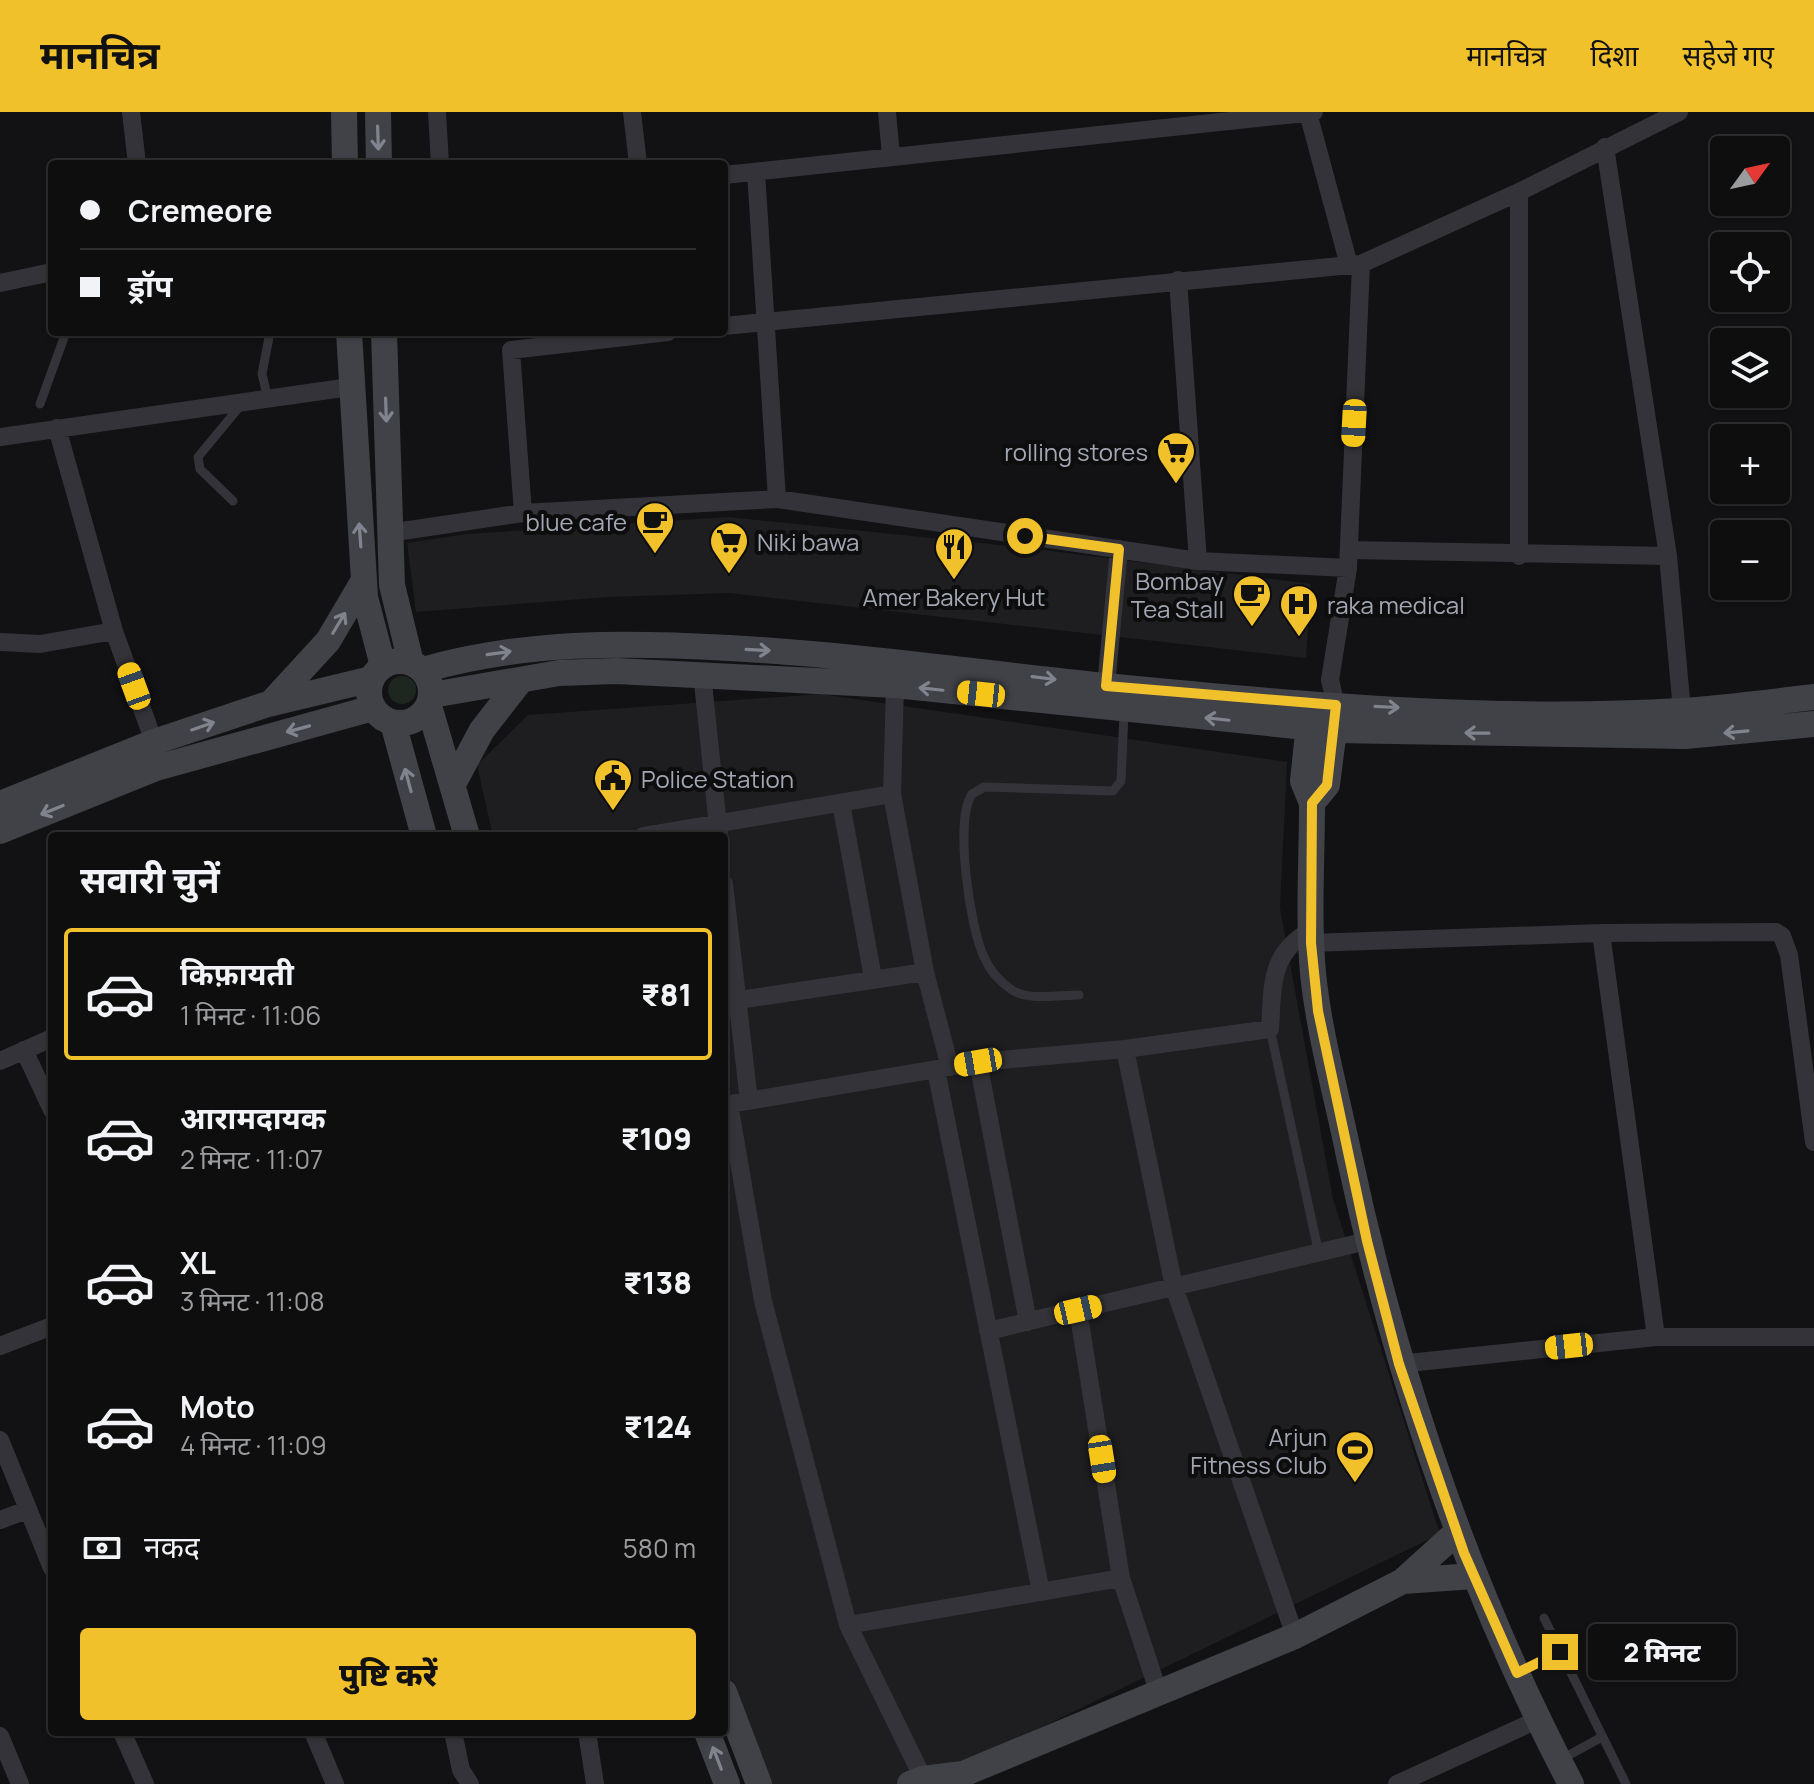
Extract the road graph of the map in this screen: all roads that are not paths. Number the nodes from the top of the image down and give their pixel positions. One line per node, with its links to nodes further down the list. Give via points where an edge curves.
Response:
1 (131, 112): 12 (street)
2 (344, 112): 13 (main road)
3 (378, 112): 14 (main road, one-way to 14)
4 (437, 112): 15 (street)
5 (632, 112): 16 (street)
6 (887, 112): 11 (street)
7 (1311, 112): 9 (street); 20 (street)
8 (1679, 112): 10 (street)
9 (1264, 114): 11 (street)
10 (1605, 147): 19 (street); 43 (street)
11 (891, 156): 17 (street)
12 (137, 160)
13 (345, 160)
14 (379, 160)
15 (440, 160)
16 (638, 160)
17 (756, 172): 18 (street); 24 (street)
18 (728, 175)
19 (1519, 192): 20 (street); 42 (street)
20 (1355, 265): 22 (street); 44 (street)
21 (48, 273): 23 (street)
22 (1178, 280): 24 (street); 45 (street)
23 (0, 283)
24 (766, 321): 25 (street); 37 (street)
25 (728, 326)
26 (65, 336): 34 (lane)
27 (269, 336): 32 (lane, via 262,374)
28 (349, 336): 31 (main road)
29 (384, 336): 40 (main road, one-way to 40)
30 (633, 336): 39 (street, via 511,350)
31 (350, 387): 32 (street); 46 (main road, one-way to 31)
32 (268, 399): 33 (street)
33 (243, 402): 35 (street); 38 (lane, via 198,457 200,469)
34 (40, 404)
35 (57, 428): 36 (street); 47 (street)
36 (0, 437)
37 (777, 499): 39 (street); 41 (street)
38 (233, 501)
39 (523, 513): 40 (street)
40 (389, 533): 49 (main road, via 392,585)
41 (1119, 549): 45 (street); 54 (street)
42 (1519, 556): 43 (street); 44 (street)
43 (1668, 556): 61 (street)
44 (1348, 559): 45 (street); 59 (street)
45 (1198, 561)
46 (364, 580): 50 (main road); 57 (main road, one-way to 46, via 328,641)
47 (114, 631): 48 (street, via 40,644); 63 (street)
48 (0, 642)
49 (417, 666): 50 (main road, via 397,661); 54 (main road, one-way to 54, via 575,644 642,643 837,654); 56 (main road, via 430,682)
50 (377, 673): 57 (main road); 60 (main road)
51 (702, 673): 52 (main road, via 559,673); 53 (main road); 68 (street)
52 (521, 680): 56 (main road); 64 (main road, via 482,730)
53 (895, 685): 58 (main road, one-way to 53); 65 (street)
54 (1106, 686): 59 (main road)
55 (1814, 697): 61 (main road)
56 (430, 701): 60 (main road, via 420,717 407,723); 64 (main road)
57 (271, 703): 63 (main road, one-way to 57)
58 (1124, 709): 59 (main road, one-way to 58); 78 (lane, via 1121,781 1113,791 984,787 966,803 963,819 975,931 994,974 1026,995)
59 (1324, 709): 61 (main road); 74 (main road, via 1327,785 1312,803)
60 (383, 716): 69 (main road, one-way to 69, via 156,768); 70 (main road, one-way to 60)
61 (1683, 724): 62 (main road, one-way to 61)
62 (1814, 724)
63 (154, 742): 67 (main road)
64 (453, 784): 71 (main road)
65 (892, 794): 66 (street); 76 (street)
66 (841, 803): 68 (street); 77 (street)
67 (0, 804)
68 (719, 828): 72 (street)
69 (0, 831)
70 (423, 832)
71 (466, 832)
72 (681, 832)
73 (1601, 933): 74 (street); 91 (street, via 1763,931 1782,936 1789,955); 99 (street)
74 (1311, 937): 80 (street, via 1292,941 1282,954 1273,979); 92 (main road, via 1318,1011)
75 (728, 948): 79 (street)
76 (925, 972): 77 (street); 86 (street)
77 (873, 978): 79 (street)
78 (1079, 995)
79 (739, 1000): 88 (street)
80 (1270, 1029): 82 (street); 93 (lane)
81 (48, 1040): 83 (street)
82 (1125, 1049): 85 (street); 94 (street)
83 (24, 1050): 84 (street); 87 (street)
84 (0, 1061)
85 (978, 1062): 86 (street); 96 (street)
86 (943, 1068): 88 (street); 98 (street)
87 (48, 1101)
88 (749, 1101): 89 (street)
89 (728, 1104)
90 (728, 1115): 113 (street, via 763,1301)
91 (1814, 1142)
92 (1367, 1241): 93 (street); 102 (main road)
93 (1319, 1254): 94 (street)
94 (1174, 1287): 95 (street); 114 (street)
95 (1078, 1310): 96 (street); 109 (street)
96 (1028, 1322): 98 (street)
97 (48, 1328): 101 (street)
98 (988, 1331): 111 (street)
99 (1656, 1337): 100 (street); 102 (street)
100 (1814, 1337)
101 (0, 1346)
102 (1399, 1364): 106 (main road)
103 (0, 1440): 104 (street)
104 (27, 1510): 105 (street); 107 (street)
105 (0, 1520)
106 (1457, 1532): 108 (main road); 110 (main road)
107 (48, 1559)
108 (1474, 1576): 110 (main road); 116 (main road)
109 (1121, 1578): 111 (street); 117 (street)
110 (1403, 1581): 114 (main road)
111 (1041, 1592): 113 (street)
112 (1544, 1618): 115 (lane)
113 (848, 1625): 129 (street)
114 (1295, 1636): 117 (main road)
115 (1560, 1652): 116 (lane); 126 (lane)
116 (1517, 1673): 119 (main road)
117 (1158, 1691): 128 (main road)
118 (728, 1703): 136 (main road)
119 (1537, 1720): 127 (main road); 137 (street)
120 (0, 1736): 130 (street)
121 (124, 1736): 131 (street)
122 (315, 1736): 132 (street)
123 (454, 1736): 133 (street, via 461,1770)
124 (588, 1736): 134 (street)
125 (709, 1736): 135 (main road, one-way to 125)
126 (1602, 1737): 127 (lane); 138 (lane)
127 (1564, 1772)
128 (957, 1779): 129 (main road)
129 (920, 1782)
130 (20, 1784)
131 (145, 1784)
132 (335, 1784)
133 (470, 1784)
134 (595, 1784)
135 (727, 1784)
136 (759, 1784)
137 (1397, 1784)
138 (1626, 1784)

